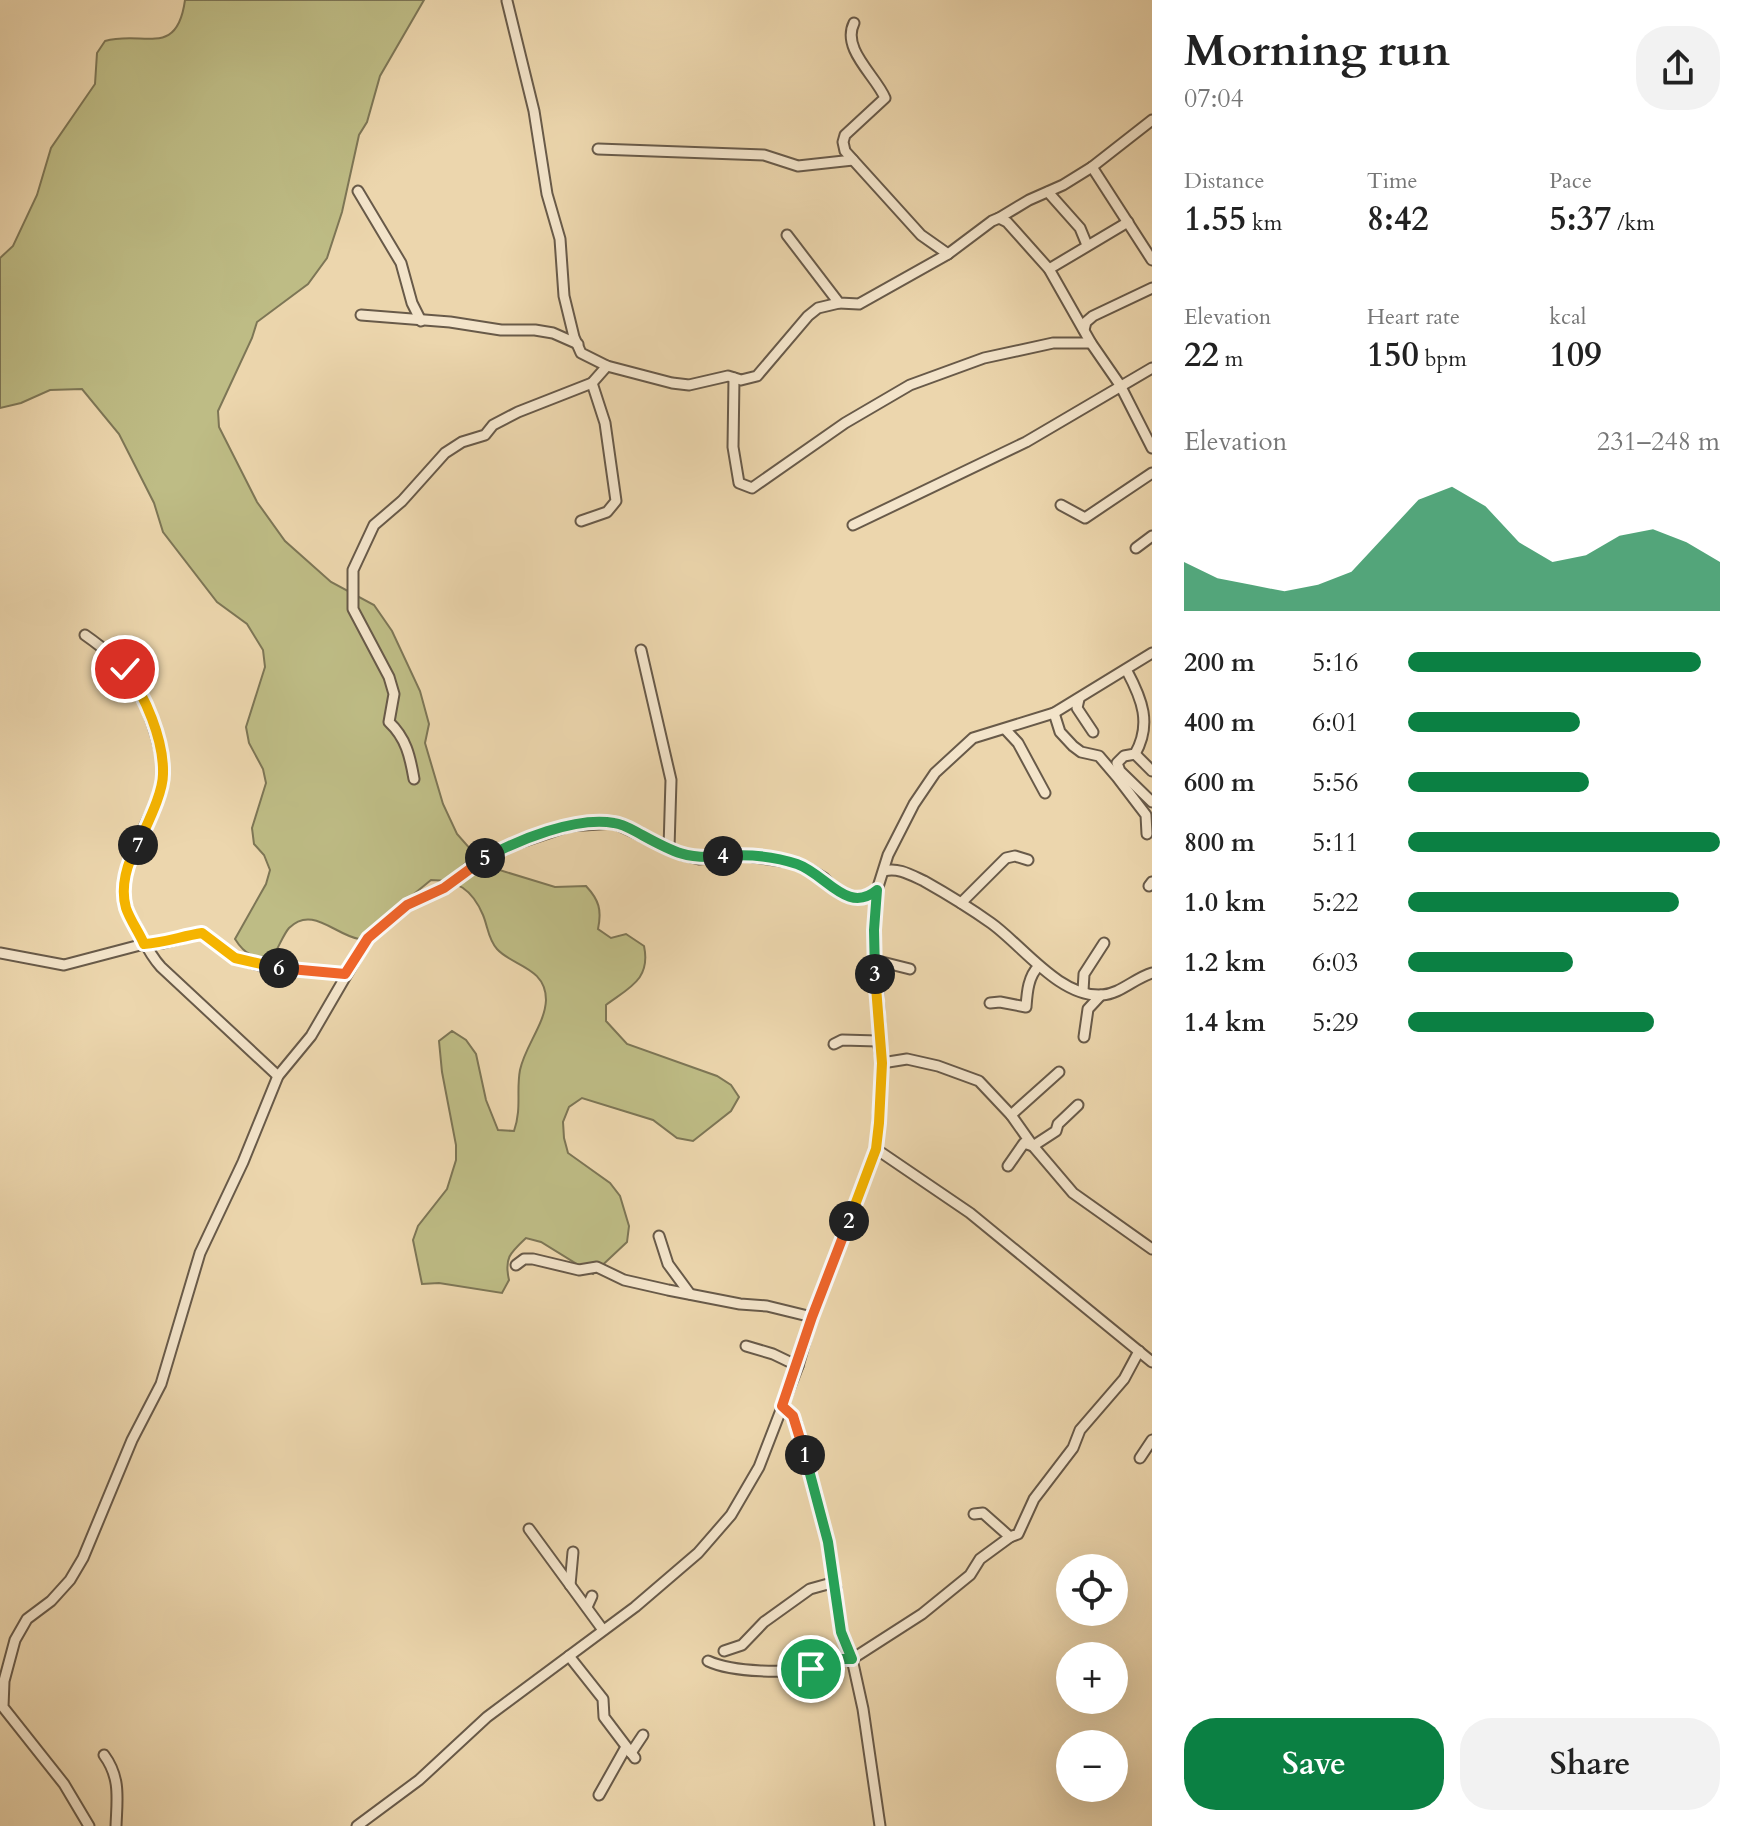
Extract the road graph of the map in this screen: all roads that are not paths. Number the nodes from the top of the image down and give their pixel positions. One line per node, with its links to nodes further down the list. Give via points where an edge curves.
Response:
1 (507, 1): 22 (street, via 534,111 560,239 564,296)
2 (854, 23): 5 (street, via 851,41 885,98 845,135 845,151)
3 (1152, 120): 6 (street)
4 (598, 149): 5 (street, via 764,155 798,166)
5 (853, 160): 13 (street, via 921,235)
6 (1092, 167): 8 (street); 10 (street)
7 (358, 191): 19 (street, via 401,263)
8 (1048, 192): 9 (street); 12 (street, via 1080,228)
9 (999, 218): 13 (street); 15 (street)
10 (1128, 222): 12 (street); 14 (street)
11 (787, 235): 17 (street)
12 (1087, 245): 15 (street)
13 (948, 254): 17 (street, via 859,304)
14 (1152, 260)
15 (1049, 269): 20 (street)
16 (1152, 288): 20 (street, via 1093,316)
17 (839, 303): 25 (street, via 808,316 757,376)
18 (361, 315): 19 (street)
19 (421, 321): 22 (street, via 553,333)
20 (1084, 330): 21 (street)
21 (1091, 343): 25 (street, via 1053,343 984,358 910,385 752,488 739,483 735,468); 27 (street)
22 (578, 344): 23 (street, via 581,353)
23 (607, 366): 25 (street, via 689,385); 26 (street)
24 (1152, 368): 27 (street)
25 (734, 378)
26 (592, 383): 31 (street, via 605,423 616,501 607,512); 45 (street, via 518,412 445,453 374,525 353,570 353,609 389,677 394,694 389,722 408,748)
27 (1120, 385): 28 (street); 32 (street, via 1026,442)
28 (1152, 448)
29 (1152, 473): 30 (street, via 1085,518)
30 (1061, 505)
31 (581, 521)
32 (853, 525)
33 (1152, 536): 34 (street)
34 (1136, 548)
35 (85, 635): 55 (street, via 139,686 162,760 160,792 124,887 126,909)
36 (641, 650): 49 (street, via 671,780)
37 (1152, 653): 38 (street)
38 (1127, 671): 39 (street); 43 (street, via 1145,714)
39 (1079, 699): 40 (street); 42 (street, via 1077,708)
40 (1054, 713): 41 (street); 48 (street, via 1060,732 1073,746 1099,756 1117,777 1146,815)
41 (1005, 729): 46 (street); 51 (street, via 973,738 935,773 914,804)
42 (1093, 732)
43 (1135, 754): 44 (street); 47 (street, via 1117,763)
44 (1152, 771)
45 (414, 779)
46 (1045, 793)
47 (1152, 802)
48 (1147, 834)
49 (669, 848): 52 (street, via 699,859 741,855 795,863 852,898); 61 (street, via 614,823 569,826 501,849 444,888 407,905 368,938)
50 (1028, 860): 53 (street, via 1006,858)
51 (884, 871): 52 (street); 53 (street, via 910,874)
52 (877, 890): 58 (street)
53 (961, 903): 57 (street)
54 (1104, 943): 62 (street, via 1084,974)
55 (144, 944): 56 (street, via 64,965); 61 (street, via 202,933 235,958 259,965); 70 (street, via 184,990)
56 (0, 953)
57 (1039, 966): 62 (street); 64 (street, via 1026,1007)
58 (875, 967): 59 (street, via 882,962); 66 (street)
59 (910, 969)
60 (1152, 973): 63 (street)
61 (345, 974): 70 (street, via 311,1036)
62 (1083, 991): 63 (street)
63 (1101, 995): 65 (street, via 1088,1009)
64 (990, 1003)
65 (1084, 1037)
66 (878, 1041): 67 (street); 68 (street)
67 (834, 1044)
68 (882, 1063): 72 (street, via 907,1059 979,1081); 74 (street)
69 (1059, 1072): 72 (street)
70 (278, 1076): 101 (street, via 200,1253 161,1384 83,1558 51,1601 27,1619)
71 (1078, 1105): 73 (street, via 1056,1131)
72 (1011, 1115): 73 (street)
73 (1033, 1146): 75 (street, via 1024,1143); 77 (street, via 1073,1193)
74 (876, 1149): 80 (street); 82 (street, via 970,1213)
75 (1008, 1166)
76 (659, 1236): 79 (street, via 668,1264)
77 (1152, 1249)
78 (516, 1265): 79 (street, via 533,1259 579,1270 597,1267 624,1280)
79 (690, 1294): 80 (street)
80 (812, 1317): 84 (street)
81 (746, 1346): 84 (street)
82 (1139, 1351): 83 (street); 90 (street, via 1034,1499 1018,1534)
83 (1152, 1362)
84 (798, 1366): 85 (street)
85 (782, 1406): 93 (street, via 796,1422); 96 (street, via 759,1467 731,1515 698,1553)
86 (1152, 1440): 87 (street)
87 (1140, 1458)
88 (974, 1514): 90 (street, via 983,1513)
89 (529, 1529): 92 (street)
90 (1010, 1537): 99 (street, via 922,1614)
91 (573, 1552): 92 (street)
92 (570, 1585): 95 (street)
93 (836, 1588): 97 (street, via 828,1584 810,1589 742,1645); 99 (street, via 841,1632)
94 (592, 1596): 95 (street)
95 (587, 1607): 96 (street)
96 (603, 1630): 98 (street)
97 (724, 1651)
98 (569, 1656): 103 (street, via 603,1699 604,1717); 108 (street)
99 (852, 1659): 100 (street, via 798,1671 754,1672); 109 (street)
100 (708, 1661)
101 (2, 1679): 106 (street, via 3,1707 64,1784)
102 (643, 1735): 103 (street)
103 (631, 1753): 105 (street)
104 (104, 1755): 107 (street, via 118,1786)
105 (599, 1795)
106 (89, 1826)
107 (116, 1826)
108 (357, 1826)
109 (880, 1826)

